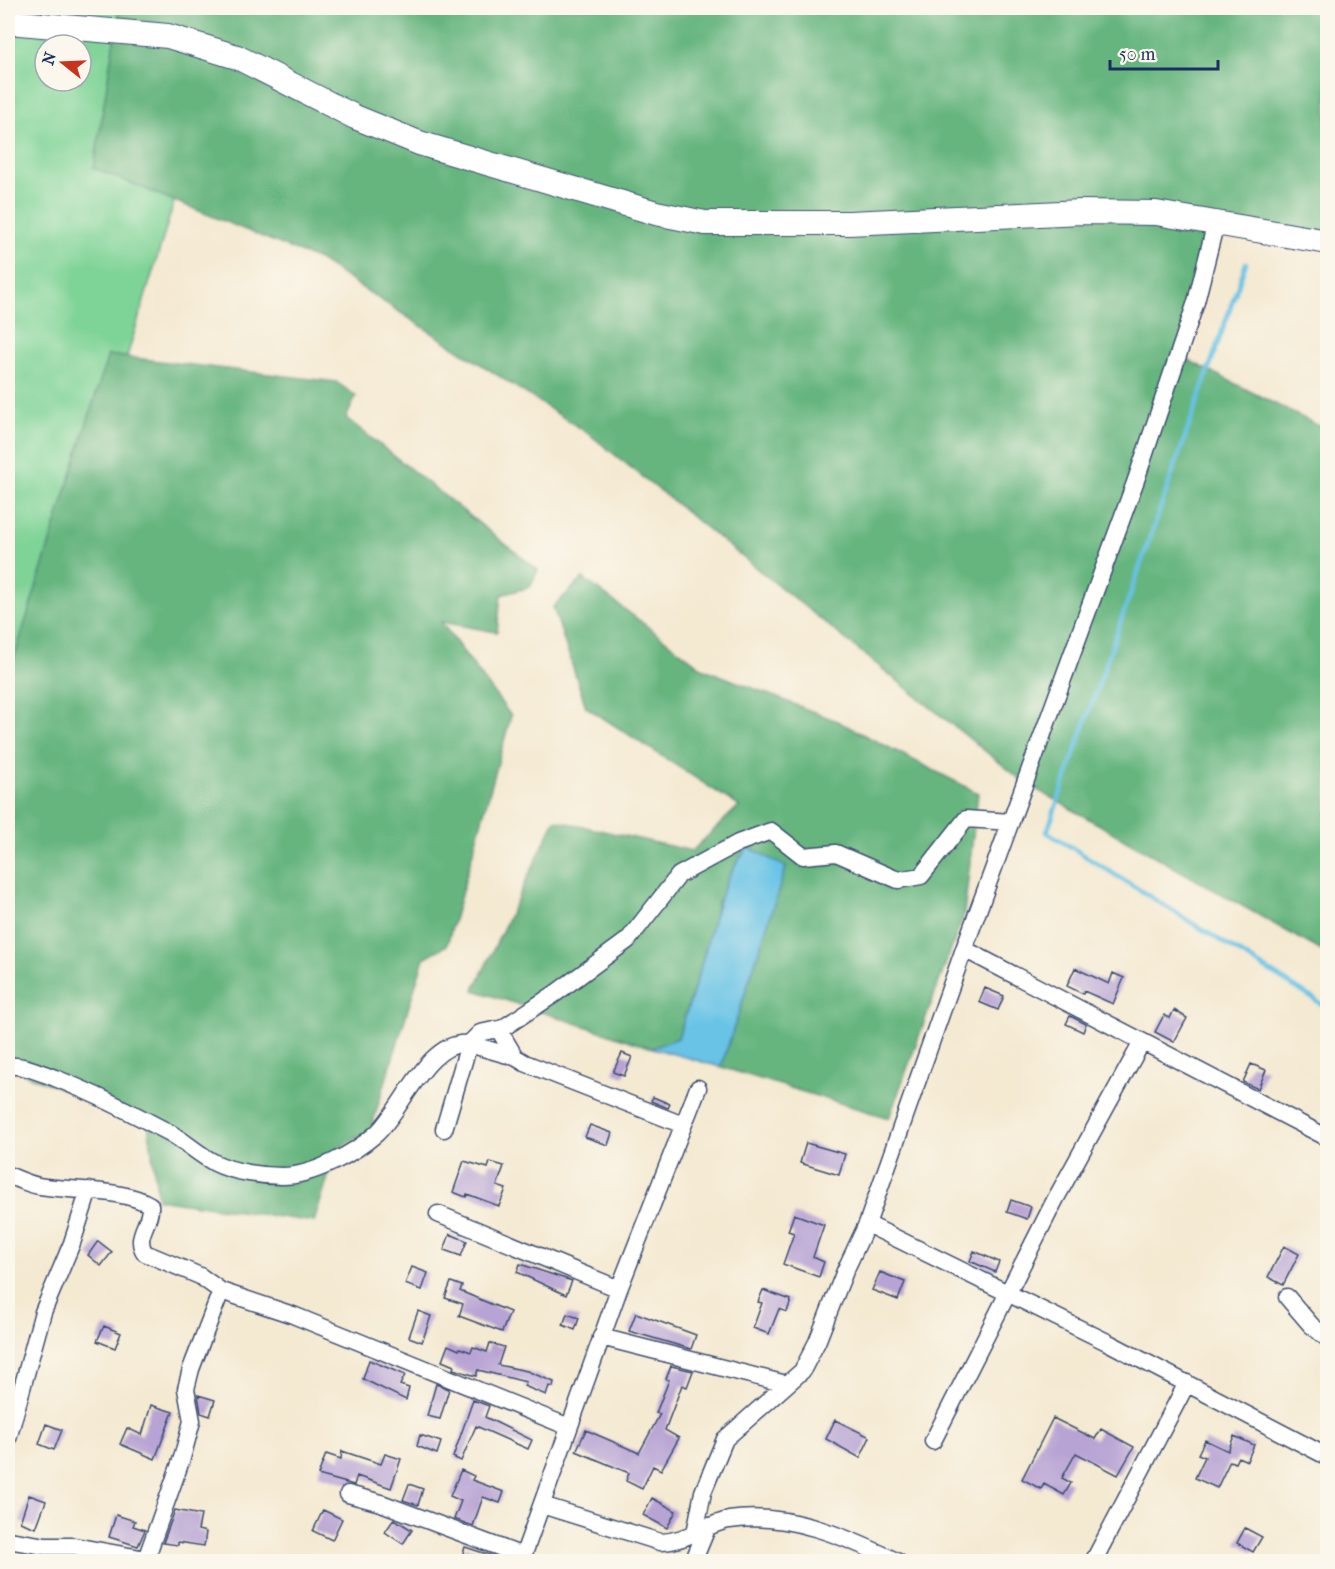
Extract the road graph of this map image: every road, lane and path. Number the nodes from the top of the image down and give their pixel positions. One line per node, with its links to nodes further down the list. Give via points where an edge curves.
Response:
1 (8, 22): 2 (main road, via 168,36 237,57 355,117 419,143 656,213 705,223 849,223 1081,212 1156,213)
2 (1215, 222): 3 (main road); 4 (street, via 1196,302 1136,480)
3 (1328, 242)
4 (1011, 822): 5 (street); 6 (street, via 966,819 921,876 898,880 836,853 803,856 771,831 738,843 679,875 628,940)
5 (964, 949): 7 (street); 18 (street)
6 (499, 1030): 8 (street, via 480,1033); 9 (street)
7 (1142, 1042): 14 (street); 21 (street)
8 (469, 1044): 9 (street); 10 (street, via 447,1047 407,1090 377,1133 342,1159 283,1176 240,1171 216,1163 103,1096); 13 (street)
9 (515, 1058): 12 (street)
10 (8, 1066)
11 (698, 1088): 12 (street)
12 (683, 1125): 19 (street)
13 (444, 1129)
14 (1328, 1138)
15 (8, 1175): 16 (street, via 35,1185)
16 (89, 1190): 20 (street, via 150,1205 140,1247 145,1253 200,1276); 28 (street, via 72,1244 43,1312)
17 (438, 1214): 19 (street)
18 (867, 1224): 21 (street); 26 (street, via 817,1342 802,1371)
19 (619, 1289): 23 (street)
20 (221, 1291): 27 (street, via 293,1315); 36 (street, via 186,1389 192,1421 182,1458)
21 (1008, 1293): 25 (street); 29 (street)
22 (1287, 1297): 24 (street)
23 (601, 1337): 26 (street); 27 (street)
24 (1328, 1339)
25 (1187, 1383): 30 (street); 39 (street)
26 (786, 1384): 33 (street, via 725,1439 703,1492)
27 (569, 1427): 32 (street)
28 (8, 1438)
29 (933, 1441)
30 (1328, 1457)
31 (348, 1494): 35 (street, via 381,1503)
32 (542, 1505): 33 (street, via 660,1542 676,1542); 35 (street)
33 (702, 1529): 37 (street, via 730,1520 772,1519 849,1540); 38 (street)
34 (8, 1540): 36 (street, via 74,1546)
35 (522, 1559)
36 (145, 1560)
37 (891, 1560)
38 (693, 1562)
39 (1093, 1562)

